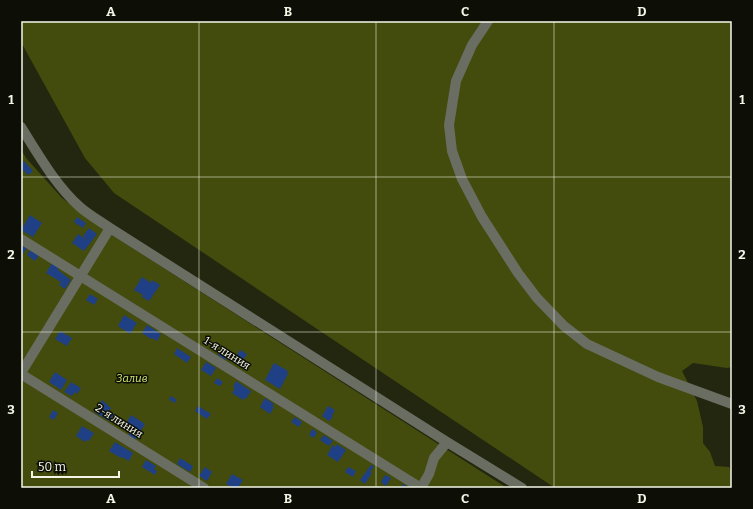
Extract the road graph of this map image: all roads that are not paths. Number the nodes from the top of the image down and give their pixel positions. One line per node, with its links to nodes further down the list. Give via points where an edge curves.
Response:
1 (488, 21): 7 (street, via 472,45 456,81 449,125 452,151 462,180 482,217 518,273 538,298 564,326 587,344 658,377)
2 (21, 127): 3 (street, via 63,189 80,207)
3 (110, 228): 5 (street); 8 (street)
4 (21, 238): 5 (street, 1-я линия)
5 (80, 276): 6 (street); 10 (street, 1-я линия)
6 (21, 374): 9 (street, 2-я линия)
7 (732, 404)
8 (447, 442): 10 (street, via 434,458); 11 (street)
9 (204, 488)
10 (421, 488)
11 (522, 488)

